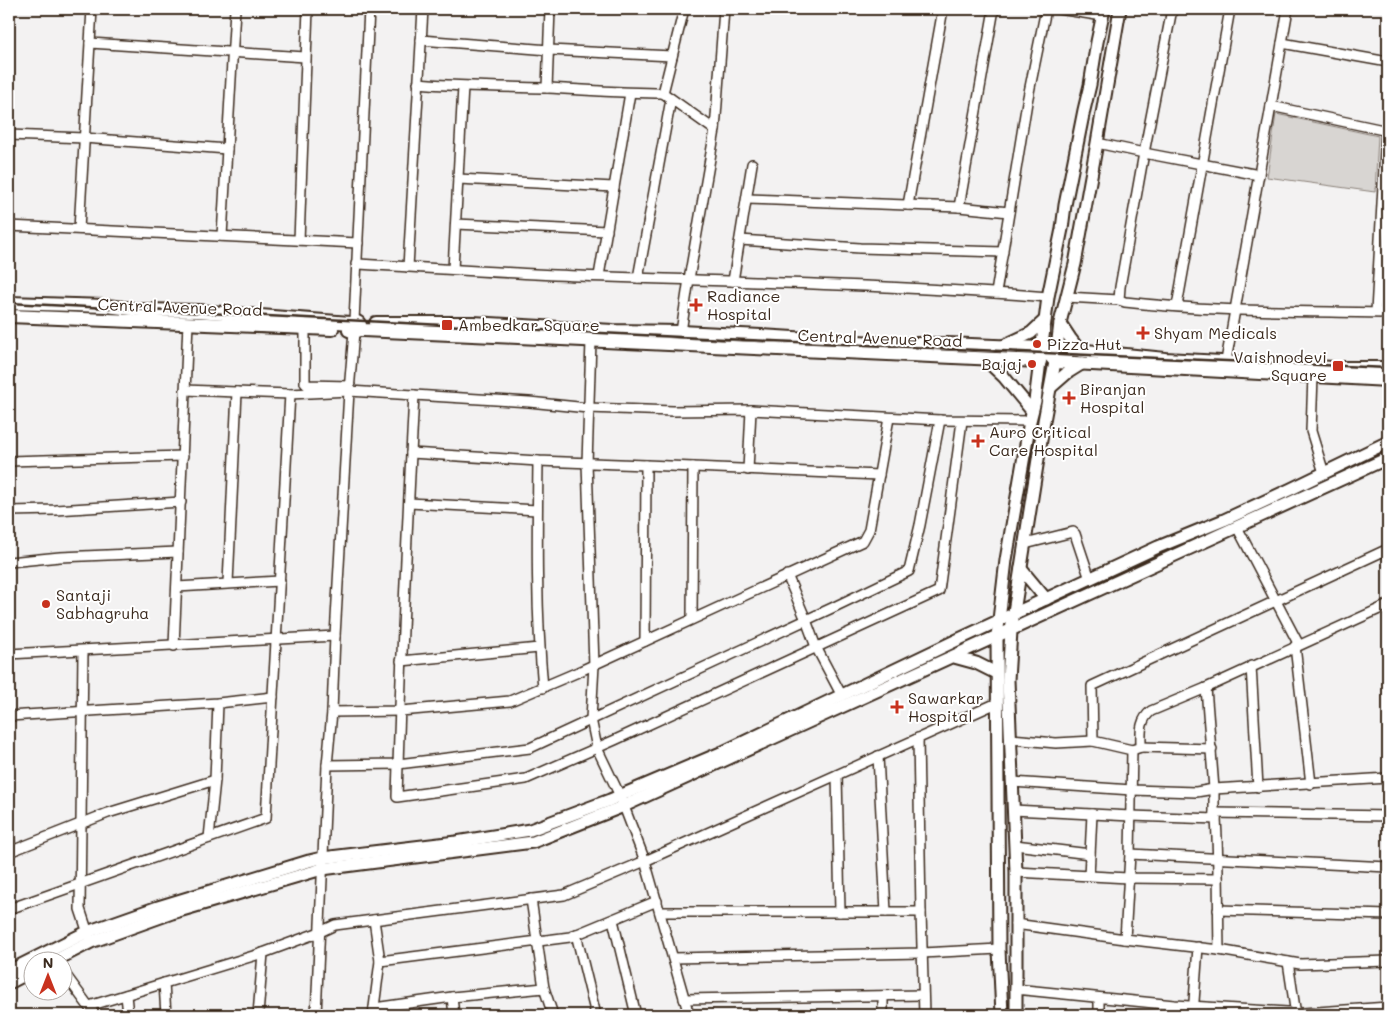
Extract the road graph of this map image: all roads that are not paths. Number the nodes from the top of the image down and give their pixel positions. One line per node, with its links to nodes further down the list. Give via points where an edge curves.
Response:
1 (92, 9): 19 (street)
2 (234, 9): 22 (street)
3 (308, 9): 24 (street)
4 (369, 9): 56 (street)
5 (423, 9): 18 (street)
6 (550, 9): 21 (street)
7 (684, 9): 23 (street)
8 (724, 9): 33 (street)
9 (944, 9): 46 (street)
10 (994, 9): 47 (street)
11 (1046, 9): 48 (street)
12 (1059, 9): 17 (street)
13 (1120, 9): 37 (main road)
14 (1172, 9): 39 (street)
15 (1230, 9): 41 (street)
16 (1288, 9): 20 (street)
17 (1104, 12): 66 (main road)
18 (421, 40): 21 (street); 26 (street)
19 (90, 43): 22 (street); 36 (street)
20 (1282, 43): 25 (street); 32 (street)
21 (549, 50): 23 (street); 28 (street)
22 (232, 52): 24 (street); 38 (street)
23 (672, 56): 30 (street)
24 (306, 57): 54 (street)
25 (1388, 62)
26 (418, 83): 27 (street); 59 (street)
27 (463, 87): 28 (street); 43 (street)
28 (547, 88): 29 (street)
29 (630, 93): 30 (street); 44 (street)
30 (663, 93): 31 (street)
31 (671, 99): 33 (street); 62 (street)
32 (1271, 106): 34 (street); 42 (street)
33 (715, 130): 63 (street)
34 (1387, 131): 72 (street)
35 (9, 135): 36 (street)
36 (84, 138): 38 (street); 51 (street)
37 (1097, 143): 39 (street); 67 (main road)
38 (227, 149): 53 (street)
39 (1144, 153): 41 (street); 68 (street)
40 (752, 164): 45 (street)
41 (1202, 164): 42 (street); 70 (street)
42 (1259, 174): 71 (street)
43 (458, 179): 44 (street); 49 (street)
44 (614, 187): 52 (street)
45 (747, 199): 46 (street); 55 (street)
46 (908, 205): 47 (street)
47 (959, 207): 48 (street)
48 (1009, 212): 57 (street)
49 (456, 224): 52 (street); 60 (street)
50 (9, 226): 51 (street)
51 (79, 230): 53 (street)
52 (607, 231): 61 (street)
53 (222, 236): 54 (street)
54 (299, 240): 56 (street)
55 (740, 240): 57 (street, via 860,248); 64 (street)
56 (358, 243): 58 (street)
57 (1003, 252): 65 (street)
58 (356, 264): 59 (street); 78 (street)
59 (408, 267): 60 (street)
60 (453, 269): 61 (street)
61 (599, 276): 62 (street)
62 (638, 278): 63 (street)
63 (689, 279): 64 (street); 80 (street)
64 (733, 281): 65 (street)
65 (996, 293): 66 (street)
66 (1048, 297): 75 (main road)
67 (1066, 297): 68 (street); 77 (main road)
68 (1119, 300): 70 (street)
69 (9, 303): 78 (main road, via 198,311)
70 (1177, 306): 71 (street)
71 (1235, 309): 72 (street); 86 (street)
72 (1376, 312): 73 (street)
73 (1388, 313)
74 (9, 316): 76 (main road, Central Avenue Road)
75 (1045, 320): 82 (main road, via 1031,333); 83 (main road)
76 (188, 323): 79 (main road, Central Avenue Road); 92 (street)
77 (1060, 323): 83 (main road); 84 (main road)
78 (354, 327): 79 (main road, Central Avenue Road); 80 (main road, via 473,324); 81 (main road, Central Avenue Road); 91 (street)
79 (305, 328): 91 (street, via 305,383)
80 (682, 332): 82 (main road, via 890,344)
81 (591, 341): 85 (main road, Central Avenue Road); 96 (street)
82 (1003, 346): 83 (main road)
83 (1049, 355): 84 (main road); 85 (main road, Central Avenue Road); 90 (main road); 98 (main road)
84 (1082, 357): 86 (main road); 88 (main road); 90 (main road)
85 (985, 359): 98 (main road, via 1004,377)
86 (1226, 361): 87 (main road)
87 (1388, 368)
88 (1313, 376): 89 (main road); 112 (street, via 1311,431)
89 (1388, 380)
90 (1051, 388): 119 (main road)
91 (349, 389): 94 (street); 95 (street); 137 (street)
92 (185, 390): 93 (street); 104 (street)
93 (237, 392): 94 (street); 127 (street)
94 (290, 394): 126 (street)
95 (414, 395): 96 (street); 103 (street)
96 (588, 408): 97 (street); 108 (street)
97 (751, 410): 99 (street); 111 (street)
98 (1031, 416): 101 (street); 135 (main road)
99 (889, 418): 100 (street); 113 (street)
100 (940, 420): 101 (street); 134 (street, via 909,571)
101 (962, 421): 144 (street, via 939,591)
102 (1388, 442): 112 (main road)
103 (411, 454): 107 (street); 115 (street)
104 (183, 456): 106 (street); 114 (street)
105 (1388, 458): 118 (main road)
106 (9, 461)
107 (538, 461): 108 (street); 116 (street)
108 (587, 463): 109 (street); 149 (street)
109 (646, 465): 110 (street); 140 (street)
110 (694, 467): 111 (street); 133 (street)
111 (748, 470): 113 (street)
112 (1324, 473): 125 (main road)
113 (879, 475): 124 (street, via 870,530 863,541)
114 (180, 502): 117 (street); 121 (street)
115 (409, 503): 116 (street); 148 (street)
116 (537, 510): 143 (street)
117 (9, 511)
118 (1237, 527): 130 (street); 136 (main road)
119 (1025, 544): 123 (main road); 125 (street, via 1073,532)
120 (1388, 549): 130 (street)
121 (178, 552): 122 (street); 128 (street)
122 (9, 562)
123 (1021, 569): 129 (main road); 132 (main road)
124 (787, 575): 133 (street); 134 (street)
125 (1090, 579): 129 (main road)
126 (280, 581): 127 (street); 139 (street)
127 (228, 583): 128 (street)
128 (177, 587): 141 (street)
129 (1046, 599): 132 (main road)
130 (1275, 601): 142 (street); 165 (street, via 1092,686)
131 (1388, 605): 142 (street)
132 (1014, 614): 135 (main road); 136 (main road)
133 (692, 619): 140 (street)
134 (806, 620): 144 (street); 162 (street)
135 (999, 620): 138 (main road); 154 (main road)
136 (1011, 631): 138 (main road); 164 (main road, via 1008,680)
137 (335, 636): 139 (street); 160 (street)
138 (997, 637): 147 (main road); 151 (main road)
139 (277, 640): 141 (street); 155 (street)
140 (645, 641): 149 (street)
141 (174, 646): 145 (street)
142 (1297, 646): 150 (street); 176 (street)
143 (539, 648): 148 (street); 152 (street)
144 (816, 648): 154 (street); 166 (street)
145 (83, 650): 146 (street); 159 (street)
146 (9, 654)
147 (954, 657): 151 (main road); 180 (main road)
148 (401, 660): 158 (street)
149 (594, 665): 152 (street); 162 (street)
150 (1251, 666): 153 (street); 177 (street)
151 (996, 673): 157 (main road)
152 (543, 688): 158 (street, via 510,702)
153 (1206, 688): 167 (street, via 1151,711 1145,717); 168 (street)
154 (842, 696): 180 (main road)
155 (274, 697): 156 (street); 188 (street, via 266,818)
156 (218, 703): 159 (street); 174 (street)
157 (997, 703): 163 (street); 213 (main road)
158 (401, 711): 160 (street); 170 (street)
159 (83, 712): 161 (street); 186 (street)
160 (332, 712): 171 (street)
161 (9, 716)
162 (591, 720): 166 (street); 170 (street, via 530,748)
163 (918, 738): 169 (street); 209 (street)
164 (1011, 739): 165 (street); 175 (main road)
165 (1093, 742): 167 (street)
166 (597, 748): 170 (street, via 526,779 397,797); 180 (street)
167 (1136, 749): 168 (street); 179 (street)
168 (1212, 749): 178 (street)
169 (878, 756): 172 (street); 208 (street)
170 (398, 764): 171 (street)
171 (327, 765): 195 (street)
172 (837, 775): 194 (street); 207 (street)
173 (1388, 778): 176 (street)
174 (216, 780): 186 (street); 188 (street)
175 (1012, 782): 179 (street); 181 (main road)
176 (1311, 784): 177 (street)
177 (1258, 786): 178 (street)
178 (1214, 789): 179 (street, via 1196,792); 184 (street)
179 (1132, 790): 183 (street)
180 (622, 801): 194 (street); 195 (main road, via 530,830)
181 (1013, 810): 182 (street); 189 (main road)
182 (1092, 814): 183 (street); 191 (street)
183 (1131, 816): 184 (street); 192 (street)
184 (1215, 816): 185 (street); 193 (street)
185 (1388, 816)
186 (81, 824): 190 (street); 201 (street)
187 (9, 827): 190 (street)
188 (209, 838): 201 (street)
189 (1015, 845): 191 (street); 197 (main road)
190 (9, 851)
191 (1090, 854): 198 (street)
192 (1130, 854): 193 (street); 199 (street)
193 (1218, 858): 196 (street); 200 (street)
194 (645, 861): 202 (street, via 564,895); 203 (street)
195 (322, 863): 215 (street); 217 (main road, via 308,861 158,907)
196 (1388, 866)
197 (1016, 872): 198 (street); 214 (main road)
198 (1089, 876): 199 (street)
199 (1128, 878): 200 (street); 218 (street)
200 (1218, 879): 205 (street)
201 (80, 884): 204 (street); 217 (street, via 80,909)
202 (531, 899): 211 (street); 219 (street)
203 (657, 901): 206 (street); 212 (street)
204 (9, 909)
205 (1218, 910): 210 (street); 223 (street)
206 (660, 912): 207 (street); 227 (street)
207 (840, 912): 208 (street)
208 (886, 912): 209 (street)
209 (921, 912): 226 (street)
210 (1388, 915)
211 (374, 920): 215 (street, via 335,925); 228 (street)
212 (613, 920): 216 (street); 257 (street)
213 (999, 922): 214 (main road); 222 (main road)
214 (1015, 924): 218 (street); 221 (main road)
215 (320, 932): 225 (street); 253 (street)
216 (576, 934): 219 (street); 256 (street)
217 (89, 937): 224 (main road); 231 (main road)
218 (1124, 939): 220 (street)
219 (537, 941): 228 (street); 236 (street)
220 (1198, 947): 223 (street); 246 (street)
221 (1016, 948): 222 (main road); 237 (main road)
222 (999, 949): 226 (street); 261 (main road)
223 (1219, 950): 230 (street)
224 (67, 952)
225 (263, 952): 235 (street); 252 (street)
226 (922, 952): 227 (street); 239 (street)
227 (673, 958): 243 (street)
228 (380, 961): 247 (street)
229 (1388, 961): 230 (street)
230 (1288, 962): 248 (street)
231 (9, 972)
232 (22, 976): 233 (main road)
233 (9, 983)
234 (72, 983): 244 (street)
235 (164, 983): 238 (street); 251 (street)
236 (544, 988): 240 (street); 255 (street)
237 (1015, 989): 242 (street); 262 (main road)
238 (126, 995): 244 (street); 250 (street)
239 (923, 995): 241 (street); 260 (street)
240 (452, 996): 247 (street); 254 (street)
241 (883, 996): 243 (street); 259 (street)
242 (1099, 998): 246 (street); 263 (street)
243 (684, 999): 258 (street)
244 (89, 1006): 249 (street)
245 (1388, 1007): 248 (street)
246 (1193, 1011): 248 (street)
247 (374, 1012)
248 (1296, 1014)
249 (96, 1015)
250 (128, 1015)
251 (166, 1015)
252 (258, 1015)
253 (316, 1015)
254 (454, 1015)
255 (553, 1015)
256 (596, 1015)
257 (636, 1015)
258 (689, 1015)
259 (883, 1015)
260 (924, 1015)
261 (1002, 1015)
262 (1016, 1015)
263 (1099, 1015)

